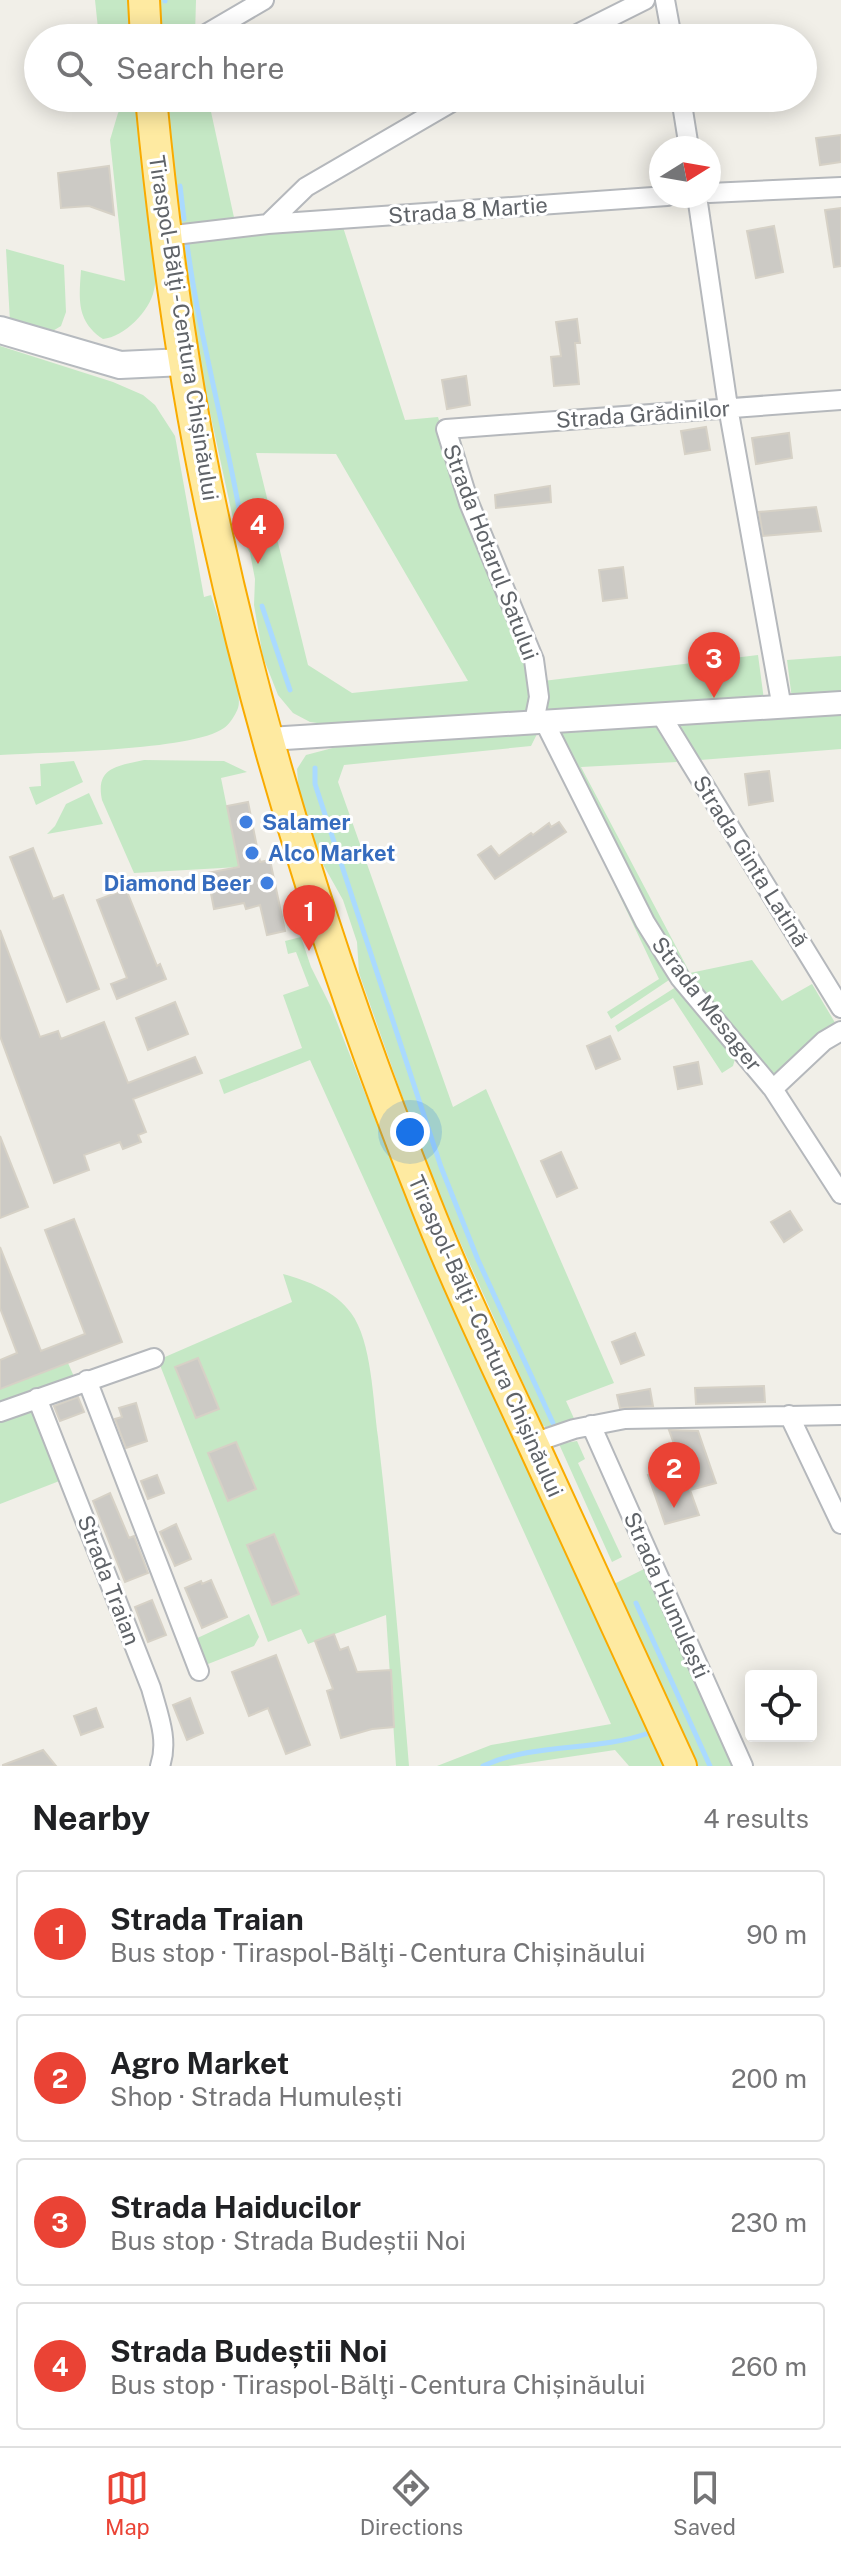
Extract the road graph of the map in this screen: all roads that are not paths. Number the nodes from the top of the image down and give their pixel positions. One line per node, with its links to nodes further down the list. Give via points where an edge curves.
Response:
1 (144, 0): 5 (highway)
2 (264, 0): 6 (street)
3 (645, 0): 7 (street)
4 (665, 0): 8 (street)
5 (145, 24)
6 (223, 24)
7 (597, 24)
8 (669, 24)
9 (153, 112): 18 (highway, Tiraspol-Bălţi - Centura Chișinăului)
10 (435, 112): 17 (street, via 306,187)
11 (683, 112): 12 (street)
12 (687, 136)
13 (841, 187): 14 (street)
14 (721, 192)
15 (649, 197): 17 (street, Strada 8 Martie)
16 (699, 208): 22 (street)
17 (268, 224): 18 (street, Strada 8 Martie)
18 (166, 236): 20 (highway, Tiraspol-Bălţi - Centura Chișinăului)
19 (0, 330): 20 (main road, via 120,365)
20 (184, 362): 28 (highway, Tiraspol-Bălţi - Centura Chișinăului, via 216,532)
21 (841, 400): 22 (street, Strada Grădinilor)
22 (728, 407): 23 (street, Strada Grădinilor); 25 (street)
23 (446, 429): 27 (street, Strada Hotarul Satului, via 469,503 534,660)
24 (841, 703): 25 (street)
25 (782, 708): 26 (street)
26 (661, 715): 27 (street); 29 (street, Strada Ginta Latină)
27 (539, 722): 28 (street); 31 (street, Strada Mesager, via 680,978)
28 (269, 739): 40 (highway, Tiraspol-Bălţi - Centura Chișinăului, via 320,912 383,1095 426,1207)
29 (841, 1008)
30 (841, 1031): 31 (street)
31 (773, 1089): 32 (street, Strada Mesager)
32 (841, 1194)
33 (154, 1358): 34 (street)
34 (87, 1380): 35 (street); 42 (street)
35 (37, 1398): 36 (street); 43 (street, Strada Traian, via 151,1688 164,1738)
36 (0, 1412)
37 (789, 1415): 38 (street); 39 (street, via 663,1417); 41 (street)
38 (841, 1415)
39 (591, 1425): 40 (street); 45 (street, Strada Humulești)
40 (533, 1443): 44 (highway, Tiraspol-Bălţi - Centura Chișinăului)
41 (841, 1524)
42 (199, 1671)
43 (160, 1766)
44 (681, 1766)
45 (743, 1766)

